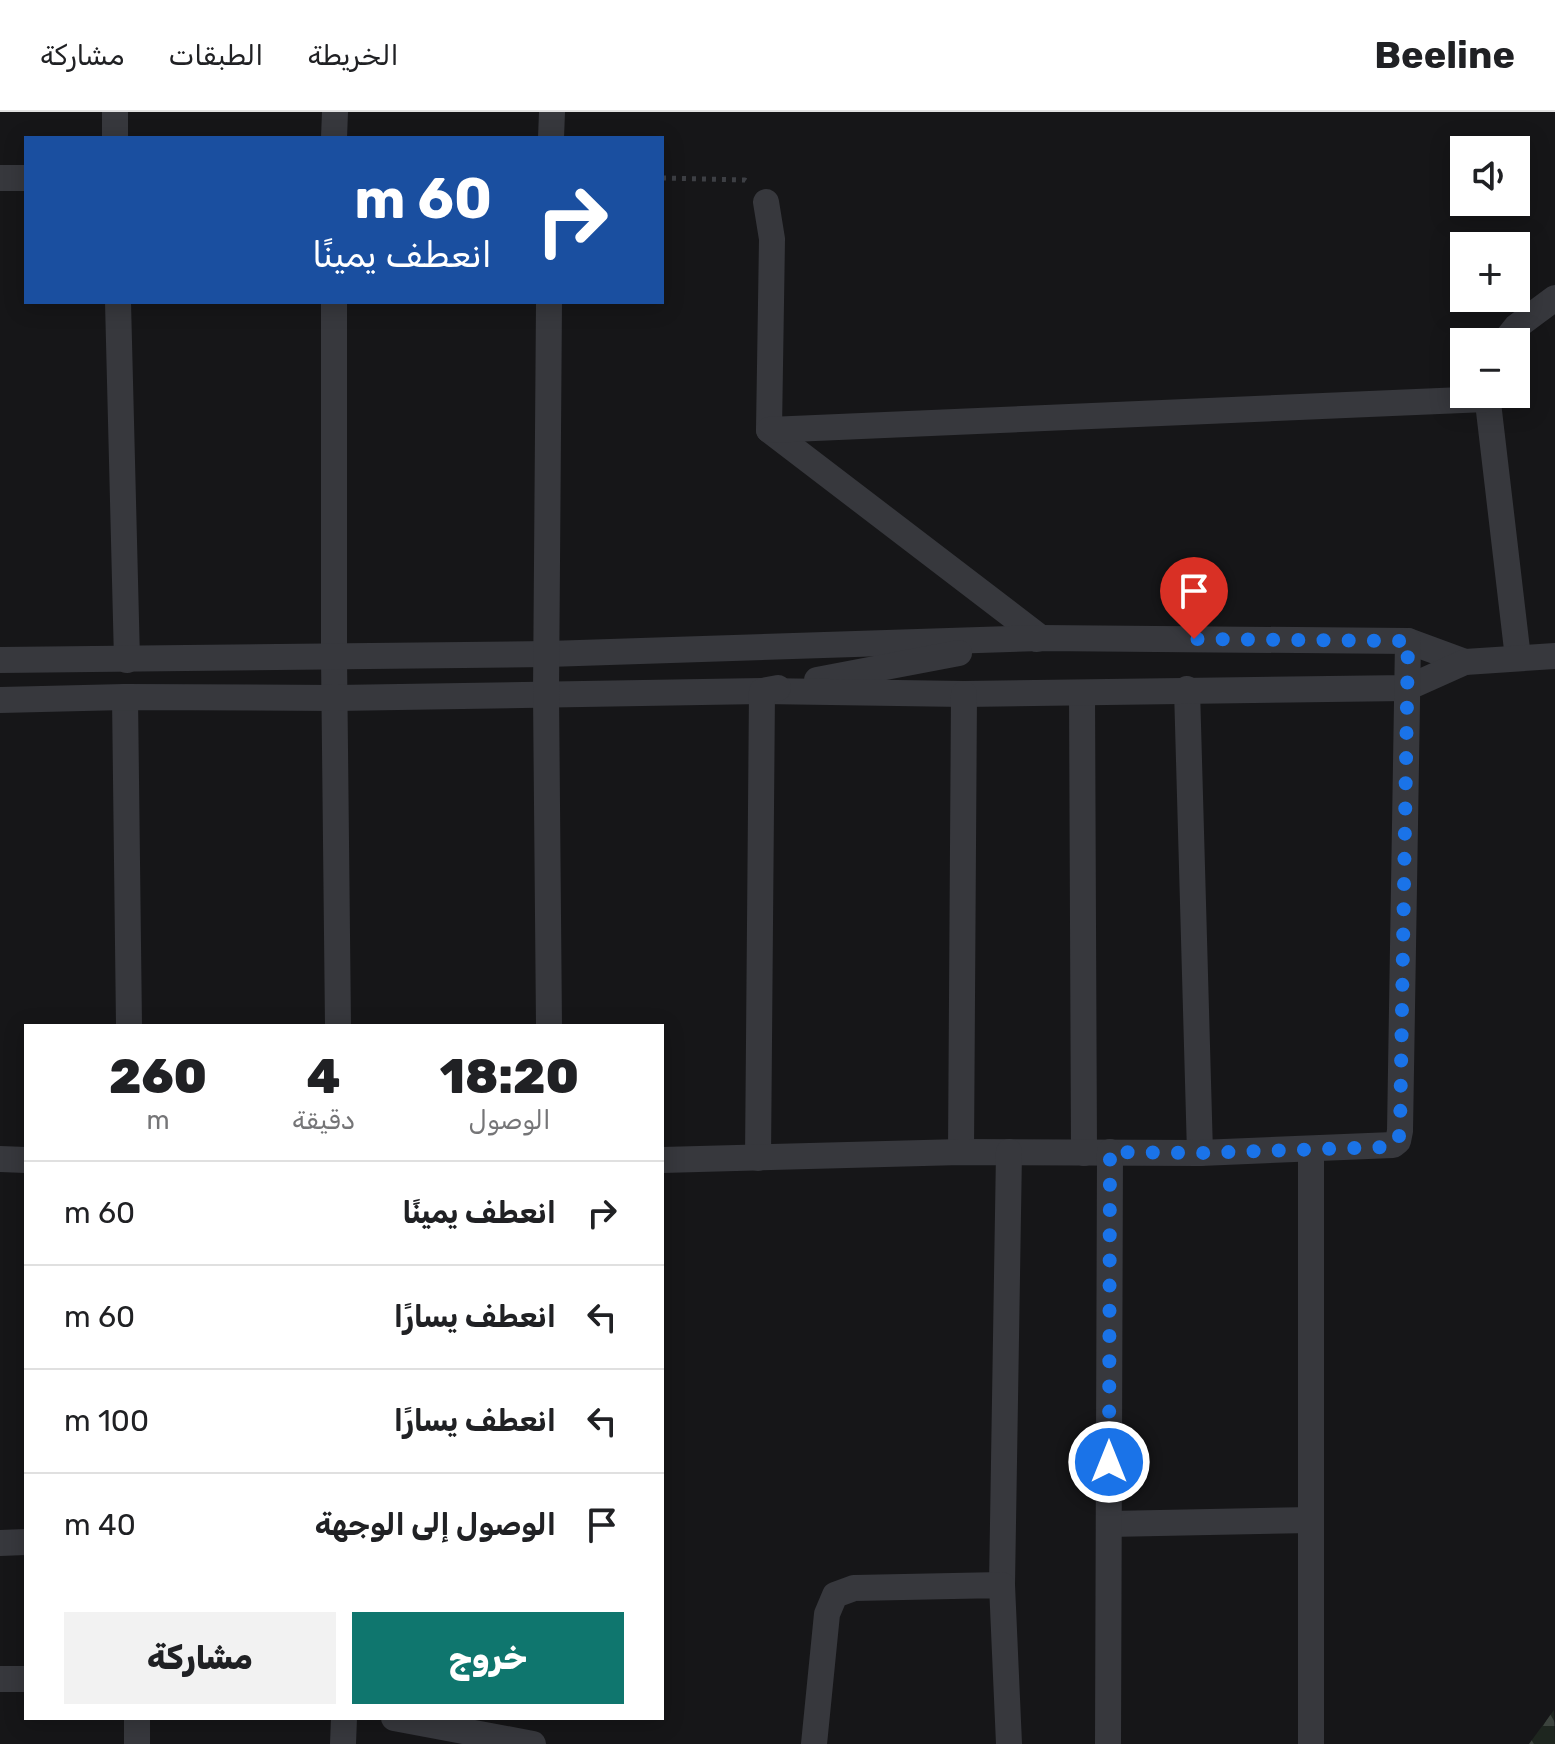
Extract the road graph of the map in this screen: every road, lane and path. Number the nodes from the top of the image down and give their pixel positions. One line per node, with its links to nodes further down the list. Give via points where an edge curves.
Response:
1 (115, 112): 4 (street)
2 (335, 112): 5 (street)
3 (552, 112): 6 (street)
4 (115, 136)
5 (334, 136)
6 (551, 136)
7 (0, 178): 8 (street)
8 (24, 178)
9 (664, 178): 10 (path, via 745,180)
10 (766, 202): 18 (street, via 772,239)
11 (1555, 298): 15 (street)
12 (118, 304): 26 (street)
13 (334, 304): 23 (street)
14 (549, 304): 21 (street)
15 (1515, 328)
16 (1450, 398): 18 (street)
17 (1488, 408): 24 (street)
18 (769, 430): 19 (street)
19 (1041, 638): 20 (street); 21 (street); 30 (street)
20 (1408, 641): 27 (street); 28 (street)
21 (548, 654): 23 (street); 31 (street)
22 (1555, 656): 24 (street)
23 (334, 657): 26 (street); 35 (street)
24 (1518, 658): 27 (street)
25 (0, 660): 26 (street)
26 (127, 660)
27 (1465, 662): 28 (street)
28 (1407, 688): 29 (street); 40 (street, via 1398,1141 1387,1147)
29 (1187, 689): 32 (street); 44 (street)
30 (762, 691): 31 (street); 33 (street); 45 (street)
31 (546, 693): 35 (street); 39 (street)
32 (1082, 693): 33 (street); 43 (street)
33 (964, 694): 41 (street)
34 (125, 697): 35 (street); 36 (street); 37 (street)
35 (336, 698): 38 (street)
36 (0, 700)
37 (129, 1024)
38 (338, 1024)
39 (549, 1024)
40 (1311, 1149): 44 (street); 49 (street)
41 (961, 1152): 42 (street); 45 (street)
42 (1009, 1152): 43 (street); 53 (street)
43 (1097, 1152): 44 (street); 50 (street)
44 (1200, 1153)
45 (758, 1158): 48 (street)
46 (0, 1159): 47 (street)
47 (24, 1160)
48 (664, 1160)
49 (1311, 1520): 50 (street); 65 (street)
50 (1109, 1524): 64 (street)
51 (24, 1542): 52 (street)
52 (0, 1543)
53 (1002, 1585): 62 (street, via 854,1588 835,1595 827,1614); 63 (street)
54 (0, 1679): 55 (street)
55 (24, 1679)
56 (137, 1720): 59 (street)
57 (344, 1720): 60 (street)
58 (405, 1720): 61 (street)
59 (137, 1744)
60 (343, 1744)
61 (533, 1744)
62 (814, 1744)
63 (1009, 1744)
64 (1108, 1744)
65 (1311, 1744)

